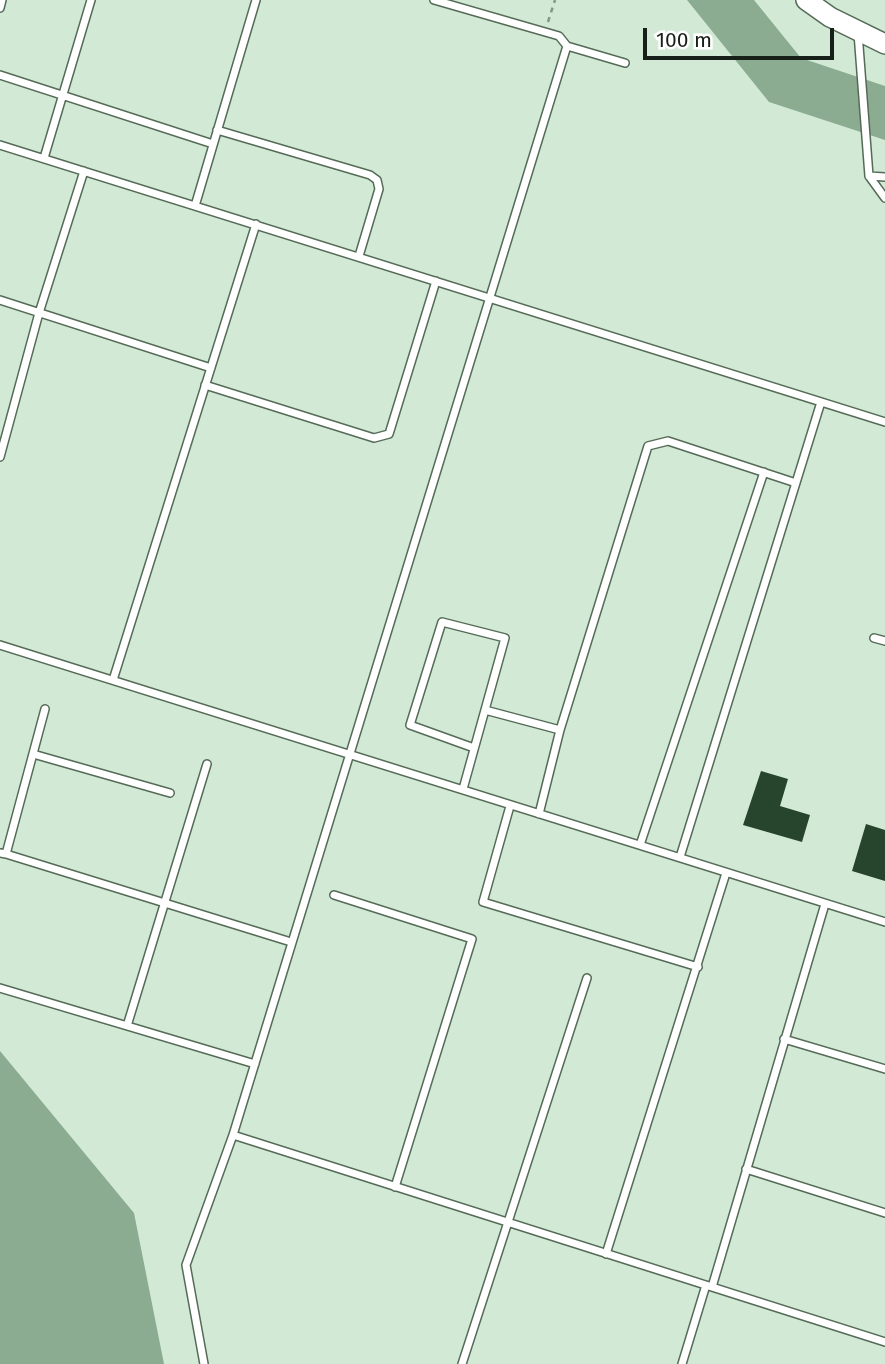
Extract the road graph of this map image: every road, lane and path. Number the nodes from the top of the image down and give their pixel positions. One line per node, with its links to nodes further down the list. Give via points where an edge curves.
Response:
1 (2, 0): 7 (lane)
2 (91, 0): 14 (lane)
3 (256, 0): 15 (lane)
4 (433, 0): 8 (lane)
5 (555, 0): 8 (path)
6 (806, 0): 9 (street)
7 (0, 8)
8 (545, 32): 11 (lane, via 559,36)
9 (858, 32): 10 (street); 20 (lane)
10 (885, 44)
11 (567, 46): 12 (lane); 27 (lane)
12 (625, 62)
13 (0, 75): 14 (lane)
14 (62, 95): 16 (lane); 18 (lane)
15 (218, 130): 16 (lane); 25 (lane, via 377,180 379,189)
16 (213, 144): 23 (lane)
17 (0, 145): 18 (lane)
18 (44, 158): 19 (lane)
19 (84, 171): 23 (lane); 29 (lane)
20 (869, 176): 21 (lane); 22 (lane)
21 (885, 177)
22 (885, 198)
23 (195, 206): 24 (lane)
24 (256, 225): 25 (lane); 30 (lane)
25 (359, 256): 26 (lane)
26 (436, 281): 27 (lane); 31 (lane, via 385,437 374,438)
27 (489, 297): 32 (lane); 45 (lane)
28 (0, 300): 29 (lane)
29 (39, 313): 30 (lane); 34 (lane)
30 (211, 368): 31 (lane)
31 (205, 385): 40 (lane)
32 (821, 402): 33 (lane); 36 (lane)
33 (885, 422)
34 (0, 457)
35 (764, 472): 36 (lane); 43 (lane, via 668,441 648,446); 52 (lane)
36 (796, 482): 54 (lane)
37 (874, 638): 38 (lane)
38 (885, 641)
39 (0, 645): 40 (lane)
40 (113, 680): 45 (lane)
41 (46, 709): 46 (lane)
42 (485, 710): 43 (lane); 44 (lane); 44 (lane, via 505,638 442,622 410,725)
43 (560, 730): 51 (lane)
44 (474, 748): 48 (lane)
45 (349, 753): 48 (lane); 60 (lane)
46 (33, 754): 49 (lane); 53 (lane)
47 (207, 764): 57 (lane)
48 (463, 789): 50 (lane)
49 (170, 793)
50 (510, 806): 51 (lane); 61 (lane, via 483,902)
51 (539, 814): 52 (lane)
52 (640, 845): 54 (lane)
53 (3, 854): 57 (lane)
54 (680, 856): 55 (lane)
55 (726, 873): 58 (lane); 61 (lane)
56 (334, 895): 70 (lane, via 472,939)
57 (164, 904): 60 (lane); 64 (lane)
58 (825, 904): 59 (lane); 65 (lane)
59 (885, 922)
60 (292, 942): 66 (lane)
61 (698, 967): 73 (lane)
62 (587, 978): 72 (lane)
63 (0, 988): 64 (lane)
64 (127, 1026): 66 (lane)
65 (784, 1039): 67 (lane); 69 (lane)
66 (255, 1064): 68 (lane)
67 (885, 1069)
68 (233, 1135): 70 (lane); 76 (lane, via 186,1265)
69 (746, 1169): 71 (lane); 74 (lane)
70 (395, 1187): 72 (lane)
71 (885, 1213)
72 (507, 1222): 73 (lane); 77 (lane)
73 (606, 1254): 74 (lane)
74 (709, 1286): 75 (lane); 78 (lane)
75 (885, 1342)
76 (204, 1364)
77 (462, 1364)
78 (681, 1364)

